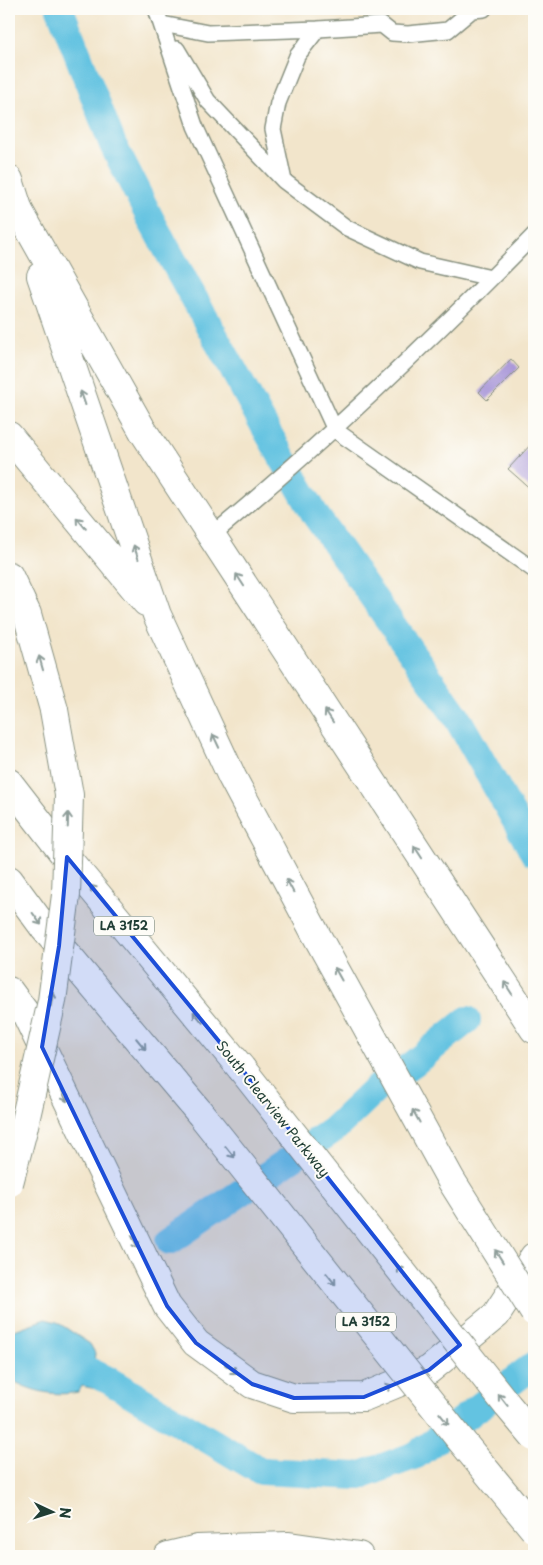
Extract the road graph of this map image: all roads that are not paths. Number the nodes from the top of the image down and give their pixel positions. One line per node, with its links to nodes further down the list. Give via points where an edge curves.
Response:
1 (156, 9): 3 (lane)
2 (484, 9): 4 (lane, via 472,10 448,30 392,33 382,25)
3 (162, 24): 4 (lane, via 208,33); 6 (lane, via 208,101); 10 (lane, via 196,126)
4 (318, 29): 6 (lane, via 297,56 278,103 273,129)
5 (9, 180): 7 (highway)
6 (284, 181): 9 (lane, via 347,228 420,262)
7 (19, 211): 12 (highway, via 143,431); 15 (highway, one-way to 7)
8 (534, 235): 9 (lane)
9 (491, 278): 10 (lane)
10 (335, 430): 12 (lane); 13 (lane)
11 (9, 436): 15 (highway, one-way to 11)
12 (211, 536): 19 (highway, one-way to 12)
13 (534, 570)
14 (9, 576): 20 (highway, one-way to 14, bridge, via 52,1001 66,895 69,795 54,710 27,614)
15 (157, 615): 22 (highway, one-way to 15, bridge, via 452,1180 313,929 232,777)
16 (9, 783): 23 (highway, South Clearview Parkway / LA 3152, one-way to 16, bridge)
17 (9, 880): 24 (highway, LA 3152, one-way to 24, bridge, via 45,929 200,1114)
18 (9, 991): 21 (highway, one-way to 21, via 26,1014 167,1306 196,1343 252,1384 294,1398 364,1397 429,1370 496,1315)
19 (534, 1029)
20 (9, 1183)
21 (534, 1257)
22 (534, 1312)
23 (534, 1437)
24 (534, 1528)
25 (168, 1556): 26 (highway, via 197,1548 289,1546)
26 (358, 1556)

